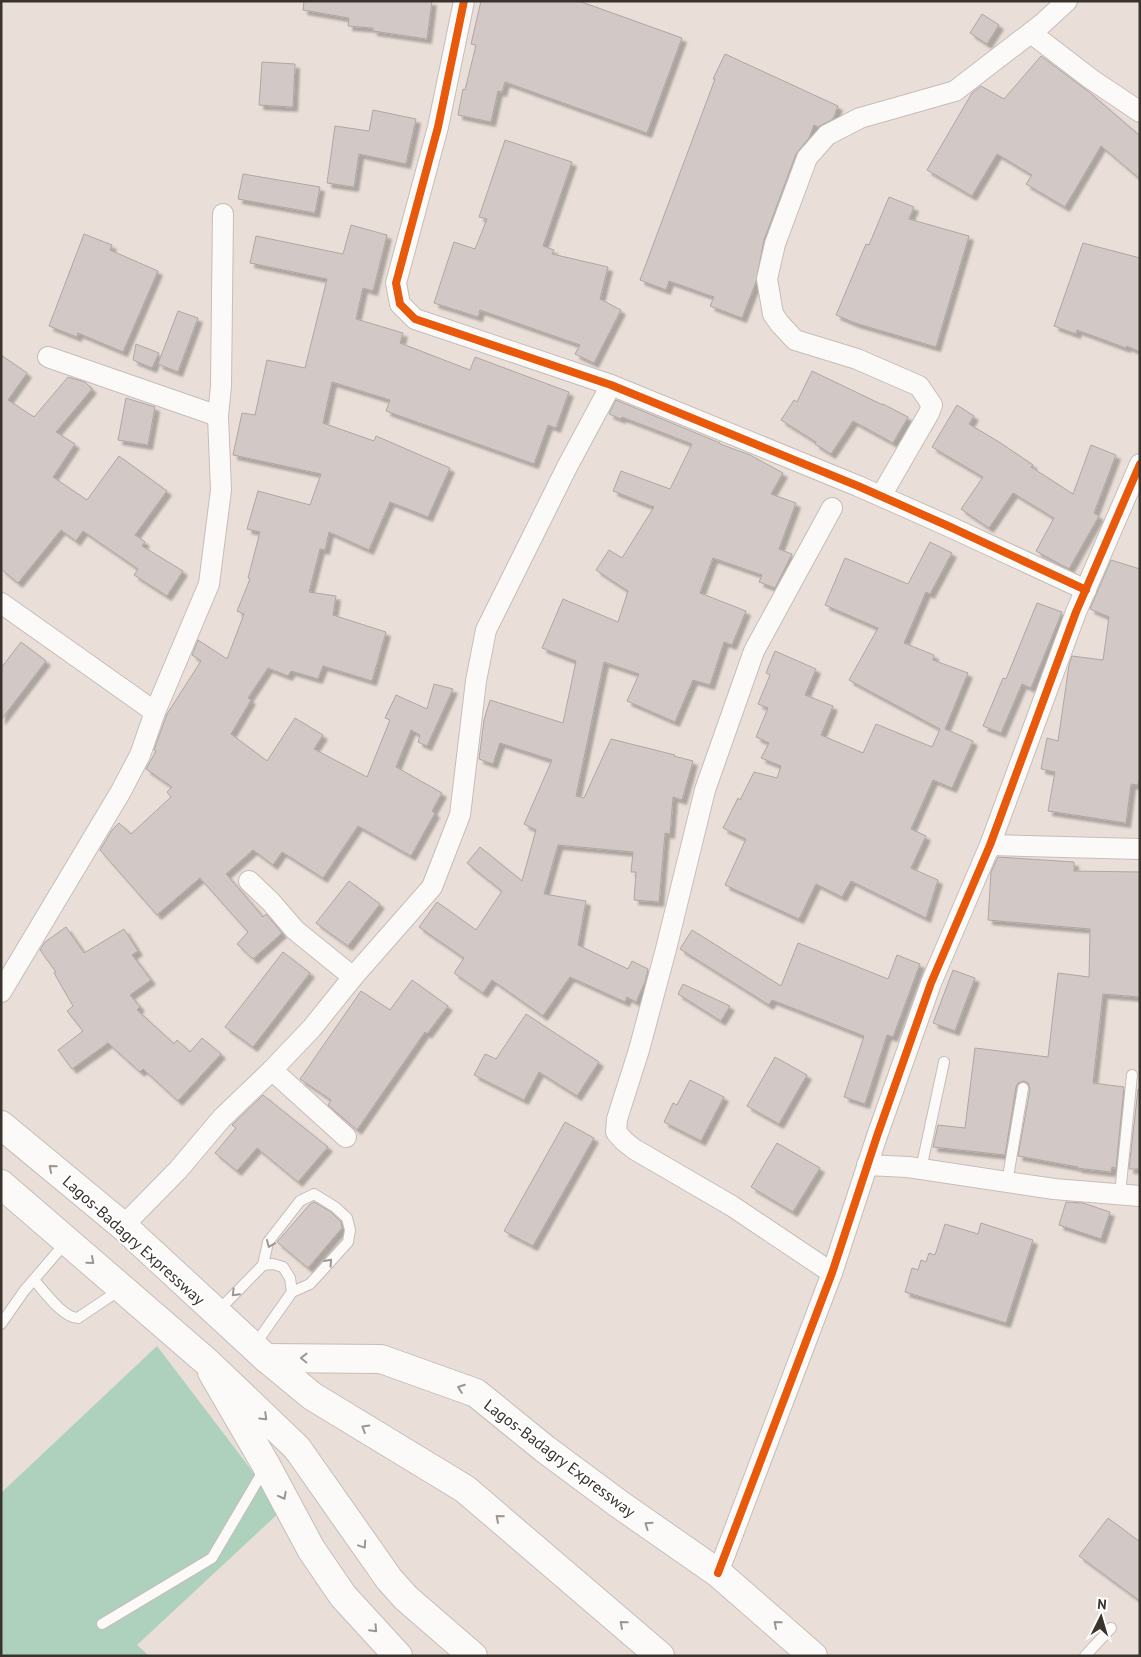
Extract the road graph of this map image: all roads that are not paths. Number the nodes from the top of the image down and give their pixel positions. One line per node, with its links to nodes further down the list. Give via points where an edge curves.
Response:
1 (464, 1): 7 (street, via 438,127 396,283 400,304 415,319)
2 (1067, 1): 3 (street)
3 (1031, 33): 4 (street); 10 (street, via 955,91 860,118 828,136 807,158 775,244 767,279 773,314 795,340 857,359 919,386 932,405)
4 (1140, 112)
5 (223, 214): 8 (street, via 222,386)
6 (48, 357): 8 (street)
7 (611, 385): 10 (street); 18 (street, via 486,630 476,681 460,815 432,887)
8 (218, 416): 14 (street, via 221,490 209,584)
9 (1140, 464): 12 (street)
10 (881, 496): 12 (street)
11 (832, 508): 34 (street, via 754,650 705,790 664,958 616,1132 634,1149 732,1206)
12 (1086, 590): 15 (street)
13 (1, 603): 14 (street)
14 (155, 712): 19 (street, via 140,755 120,793)
15 (990, 845): 16 (street); 26 (street, via 931,984)
16 (1140, 849)
17 (249, 881): 18 (street, via 295,930)
18 (353, 978): 21 (street)
19 (1, 992)
20 (944, 1062): 27 (lane)
21 (272, 1070): 25 (street); 31 (street, via 222,1118 178,1170)
22 (1132, 1075): 30 (lane)
23 (1023, 1088): 28 (lane)
24 (1, 1125): 31 (main road, Lagos-Badagry Expressway, one-way to 24)
25 (346, 1137)
26 (867, 1165): 27 (street); 34 (street)
27 (922, 1170): 28 (street)
28 (1007, 1183): 30 (street)
29 (1, 1184): 32 (main road)
30 (1130, 1195)
31 (123, 1226): 38 (main road, Lagos-Badagry Expressway)
32 (67, 1240): 35 (lane); 36 (main road, one-way to 36)
33 (263, 1265): 37 (lane, via 284,1267); 37 (lane, one-way to 33, via 310,1284 348,1242 347,1218 314,1194 300,1202 268,1242); 38 (lane, one-way to 38)
34 (832, 1273): 43 (street)
35 (34, 1280): 36 (lane, via 72,1318 78,1318); 39 (lane)
36 (122, 1288): 41 (main road)
37 (292, 1292): 40 (lane)
38 (216, 1313): 40 (main road, Lagos-Badagry Expressway)
39 (1, 1324)
40 (260, 1352): 43 (main road, Lagos-Badagry Expressway, one-way to 40, via 545,1450 476,1393 381,1359); 48 (main road, Lagos-Badagry Expressway, one-way to 40, via 465,1489 312,1396)
41 (207, 1362): 42 (main road); 47 (main road, one-way to 47, via 298,1448 388,1579)
42 (266, 1465): 44 (lane, via 212,1558); 46 (main road, one-way to 46, via 311,1549 343,1596)
43 (718, 1573): 49 (main road, Lagos-Badagry Expressway, one-way to 43)
44 (102, 1624)
45 (1111, 1628): 50 (lane)
46 (398, 1656)
47 (473, 1656)
48 (660, 1656)
49 (813, 1656)
50 (1085, 1656)

